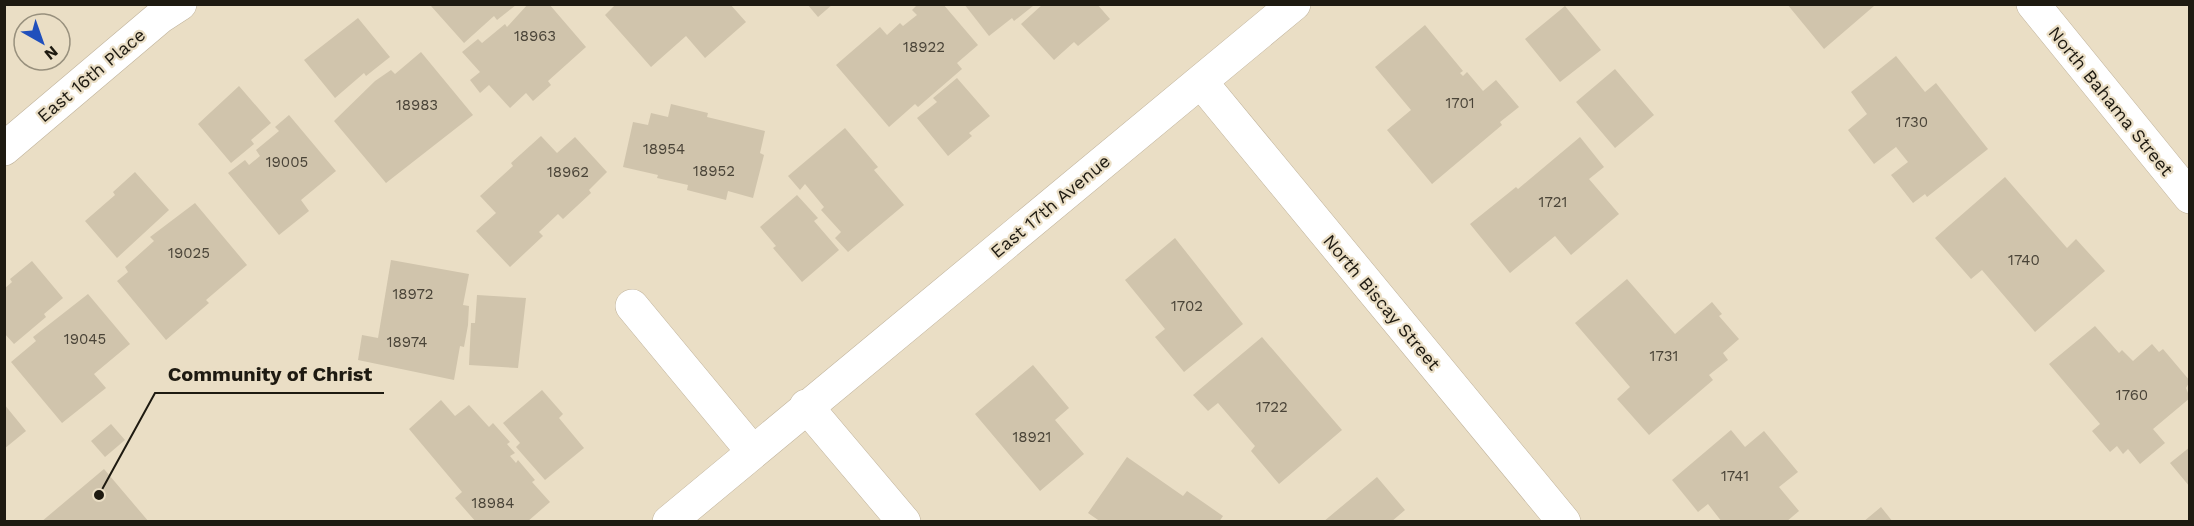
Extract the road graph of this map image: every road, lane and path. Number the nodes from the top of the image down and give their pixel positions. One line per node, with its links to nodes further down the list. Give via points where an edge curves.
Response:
1 (180, 4): 5 (street, East 16th Place)
2 (1294, 4): 4 (street, East 17th Avenue)
3 (2033, 4): 6 (street, North Bahama Street)
4 (1201, 82): 8 (street, East 17th Avenue); 12 (street, North Biscay Street)
5 (4, 149)
6 (2190, 197)
7 (632, 306): 9 (street)
8 (806, 406): 9 (street, East 17th Avenue); 11 (street)
9 (753, 452): 10 (street, East 17th Avenue)
10 (669, 522)
11 (904, 522)
12 (1564, 522)

